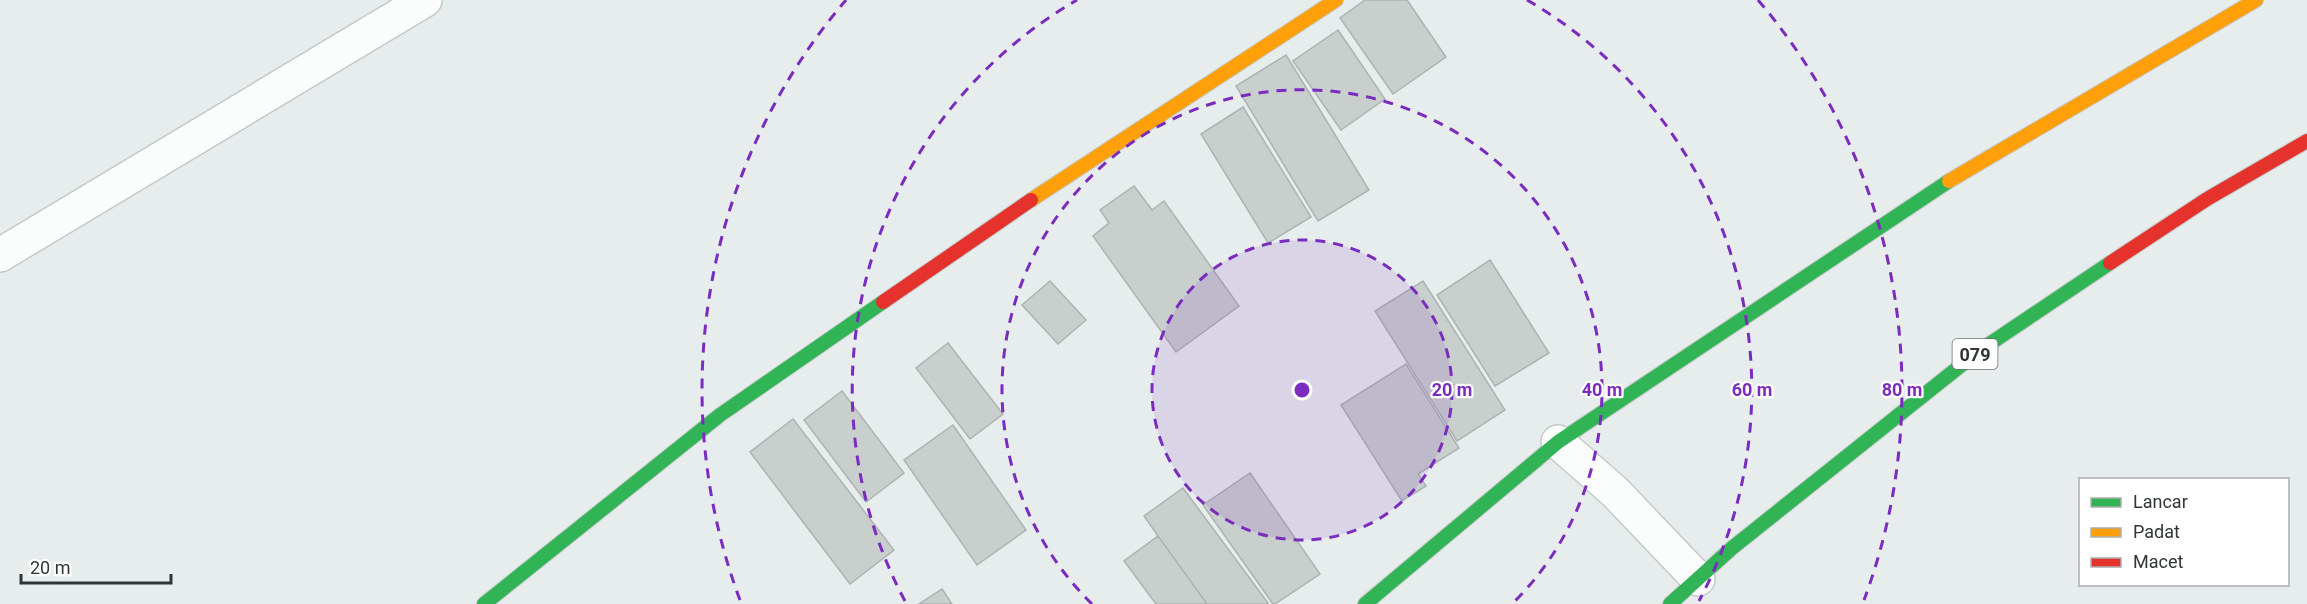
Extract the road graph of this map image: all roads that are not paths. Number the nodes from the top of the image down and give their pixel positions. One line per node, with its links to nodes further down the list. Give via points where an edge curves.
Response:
1 (425, 0): 5 (street)
2 (1336, 0): 8 (street, via 992,225 720,415)
3 (2256, 0): 6 (street, via 1924,196)
4 (2307, 141): 7 (street, 079, via 2207,199 1979,351)
5 (0, 255)
6 (1558, 442): 7 (street, via 1615,492); 9 (street)
7 (1698, 579): 10 (street, 079)
8 (484, 604)
9 (1365, 604)
10 (1670, 604)

